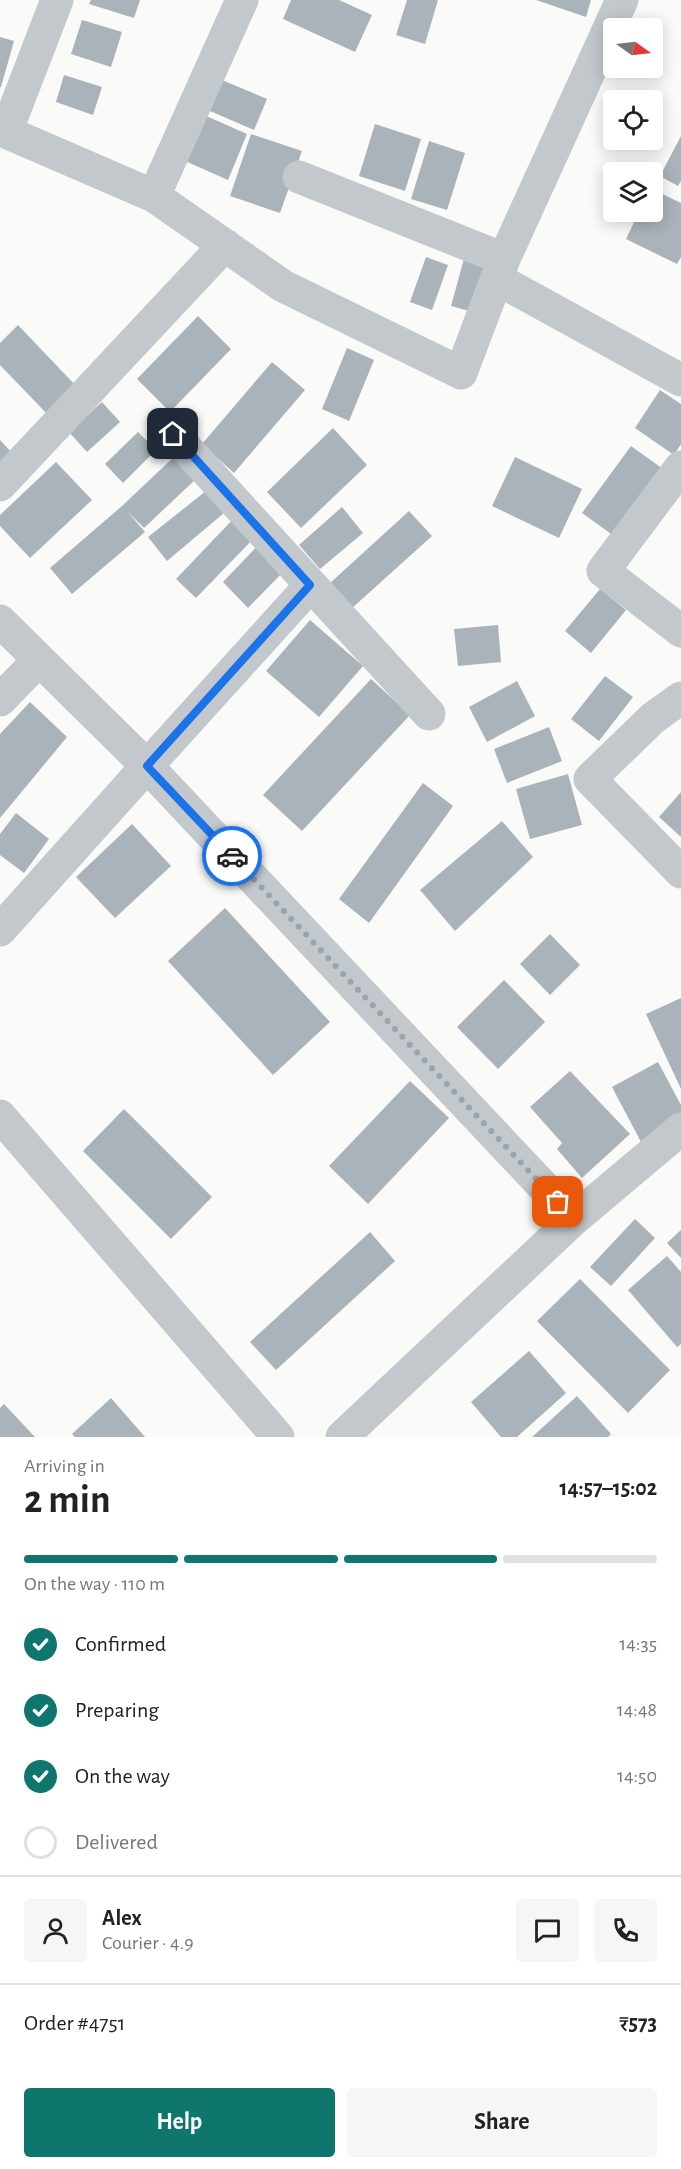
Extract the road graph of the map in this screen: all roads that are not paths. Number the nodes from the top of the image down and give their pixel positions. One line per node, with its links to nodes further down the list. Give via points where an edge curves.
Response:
1 (57, 0): 4 (street)
2 (242, 0): 6 (street)
3 (622, 0): 8 (street)
4 (2, 136): 6 (street)
5 (299, 177): 8 (street)
6 (154, 196): 7 (street)
7 (225, 245): 8 (street, via 283,286 461,373); 12 (street)
8 (501, 269): 9 (street)
9 (681, 380)
10 (173, 434): 13 (street)
11 (681, 467): 15 (street, via 603,571)
12 (0, 485)
13 (310, 585): 19 (street); 20 (street)
14 (0, 621): 16 (street)
15 (681, 631)
16 (38, 661): 18 (street); 20 (street)
17 (681, 698): 21 (street, via 653,718 590,779)
18 (0, 700)
19 (429, 714)
20 (147, 766): 22 (street); 25 (street)
21 (681, 872)
22 (0, 930)
23 (0, 1116): 26 (street)
24 (681, 1129): 25 (street)
25 (574, 1219): 27 (street)
26 (278, 1437)
27 (342, 1437)

